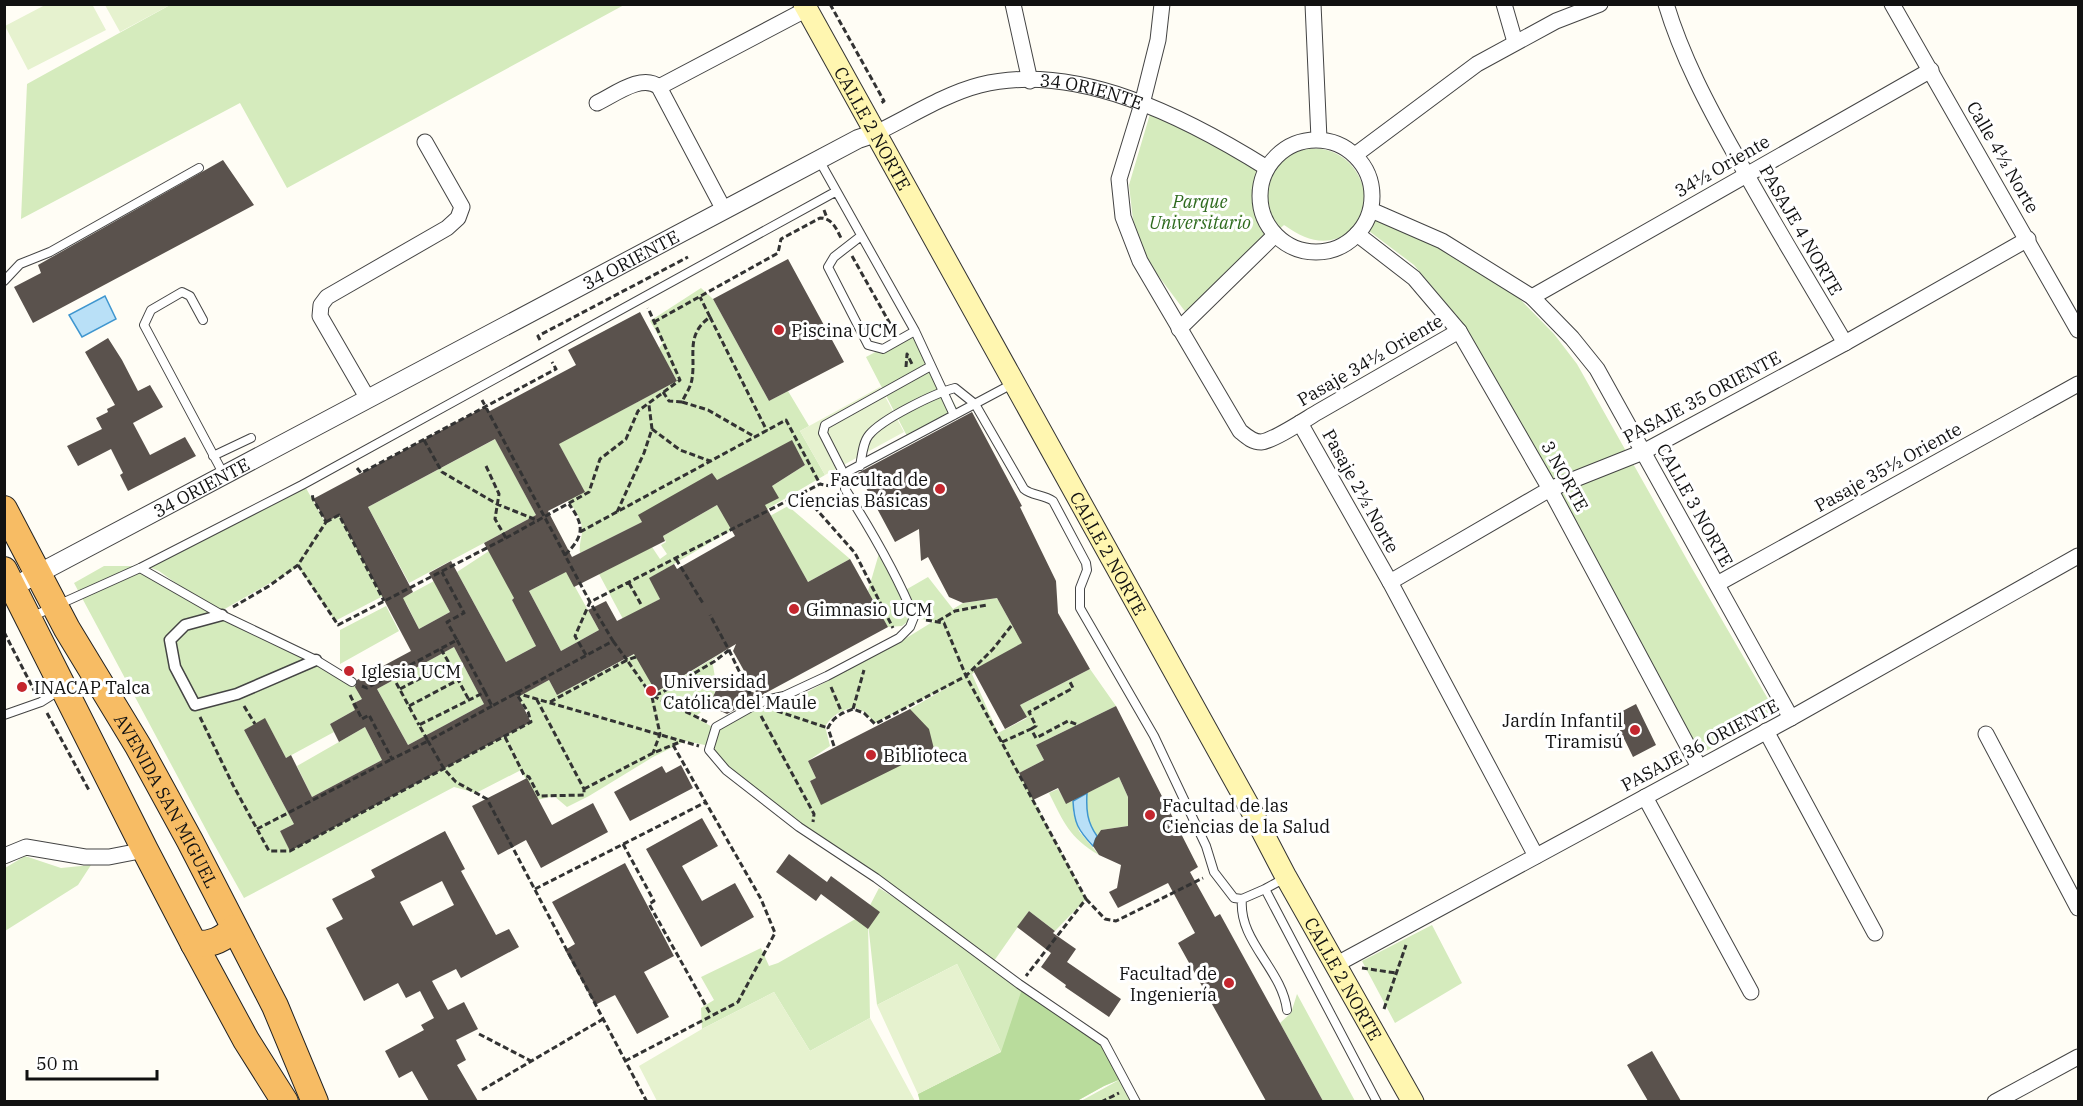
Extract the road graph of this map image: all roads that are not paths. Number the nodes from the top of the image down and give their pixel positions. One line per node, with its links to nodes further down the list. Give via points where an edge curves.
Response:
1 (1013, 4): 11 (street)
2 (1162, 4): 14 (street, Pasaje 2½ Norte, via 1158,40)
3 (1313, 4): 16 (street)
4 (1504, 4): 9 (street)
5 (1600, 4): 9 (street)
6 (1666, 4): 22 (street, PASAJE 4 NORTE, via 1703,96)
7 (1892, 4): 10 (street, Calle 4½ Norte)
8 (805, 7): 12 (street); 15 (main road, CALLE 2 NORTE)
9 (1515, 42): 18 (street, via 1477,64)
10 (1931, 70): 22 (street, 34½ Oriente); 29 (street, Calle 4½ Norte)
11 (1030, 81): 14 (street, 34 ORIENTE, via 1076,85); 15 (street, 34 ORIENTE, via 995,82 966,90)
12 (659, 87): 13 (street, via 642,82); 24 (street)
13 (597, 103)
14 (1142, 104): 21 (street, 34 ORIENTE, via 1201,130); 33 (street, Pasaje 2½ Norte, via 1119,179 1123,217 1140,261)
15 (876, 133): 19 (street, 34 ORIENTE); 39 (main road, CALLE 2 NORTE)
16 (1319, 140): 18 (street, via 1340,145); 21 (street, via 1293,144)
17 (425, 142): 42 (street, via 462,207 458,218 327,297 321,305 320,316)
18 (1354, 155): 25 (street, via 1371,182)
19 (819, 160): 23 (lane); 24 (street, 34 ORIENTE)
20 (199, 168): 30 (lane, via 50,252 20,264)
21 (1267, 168): 27 (street, via 1260,203)
22 (1746, 174): 31 (street, 34½ Oriente); 37 (street, PASAJE 4 NORTE)
23 (836, 192): 28 (lane); 55 (lane, via 302,485)
24 (724, 210): 42 (street, 34 ORIENTE)
25 (1371, 210): 26 (street); 31 (street, CALLE 3 NORTE, via 1442,241)
26 (1358, 234): 27 (street, via 1346,244 1311,252 1294,248); 36 (street, 3 NORTE, via 1414,278)
27 (1275, 235): 33 (street)
28 (861, 236): 35 (lane); 35 (lane, via 834,257 828,267 868,345 883,348)
29 (2028, 239): 34 (street, Calle 4½ Norte); 37 (street, PASAJE 35 ORIENTE)
30 (4, 281)
31 (1532, 297): 47 (street, CALLE 3 NORTE, via 1597,369)
32 (203, 320): 48 (lane, via 190,296 182,292 151,310 144,325)
33 (1179, 329): 45 (street, Pasaje 2½ Norte, via 1240,431 1248,438 1261,442)
34 (2079, 330)
35 (915, 331): 38 (lane)
36 (1459, 331): 45 (street, Pasaje 34½ Oriente); 52 (street, 3 NORTE)
37 (1845, 343): 47 (street, PASAJE 35 ORIENTE)
38 (931, 366): 41 (lane); 51 (lane, via 825,425 823,433)
39 (1014, 382): 43 (lane); 76 (main road, CALLE 2 NORTE)
40 (2079, 384): 59 (street, Pasaje 35½ Oriente)
41 (943, 391): 43 (lane, via 955,388); 44 (lane); 49 (lane, via 878,426 867,436)
42 (368, 399): 50 (street, 34 ORIENTE)
43 (975, 404): 44 (lane); 78 (lane, via 1023,489 1053,501 1086,563 1080,608 1154,736 1206,846 1214,872 1234,898)
44 (954, 415): 49 (lane)
45 (1300, 423): 58 (street, Pasaje 2½ Norte)
46 (251, 438): 48 (lane)
47 (1643, 452): 52 (street, PASAJE 35 ORIENTE); 59 (street, CALLE 3 NORTE)
48 (213, 456): 50 (lane)
49 (860, 466): 51 (lane, via 849,471)
50 (224, 475): 56 (street, 34 ORIENTE)
51 (847, 480): 89 (lane, via 845,489 904,592 914,617 910,627 900,638 827,676 755,705 716,727 709,750 726,770 811,836 876,878 1104,1042)
52 (1550, 489): 58 (street, PASAJE 35 ORIENTE); 70 (street, 3 NORTE)
53 (4, 509): 56 (highway, AVENIDA SAN MIGUEL)
54 (2079, 556): 67 (street, PASAJE 36 ORIENTE)
55 (140, 568): 60 (lane); 61 (lane)
56 (38, 573): 57 (street, 34 ORIENTE); 60 (highway, AVENIDA SAN MIGUEL)
57 (9, 578): 62 (highway, AVENIDA SAN MIGUEL)
58 (1390, 582): 75 (street, Pasaje 2½ Norte)
59 (1717, 584): 67 (street, CALLE 3 NORTE)
60 (56, 606): 62 (lane); 72 (highway, AVENIDA SAN MIGUEL)
61 (222, 615): 63 (lane); 63 (street, via 185,625 170,640 175,667 195,705 237,694)
62 (29, 618): 65 (highway, AVENIDA SAN MIGUEL)
63 (316, 660): 64 (lane)
64 (352, 682)
65 (63, 688): 66 (lane, via 41,702); 73 (highway, AVENIDA SAN MIGUEL)
66 (4, 715)
67 (1791, 718): 68 (street, PASAJE 36 ORIENTE)
68 (1766, 731): 70 (street, PASAJE 36 ORIENTE); 81 (street)
69 (1986, 734): 79 (street)
70 (1699, 767): 71 (street, PASAJE 36 ORIENTE)
71 (1645, 797): 75 (street, PASAJE 36 ORIENTE); 84 (street)
72 (190, 841): 73 (highway, via 173,839); 80 (highway, AVENIDA SAN MIGUEL)
73 (145, 850): 74 (street, via 85,857 26,847); 82 (highway, AVENIDA SAN MIGUEL)
74 (4, 856)
75 (1536, 856): 83 (street, PASAJE 36 ORIENTE)
76 (1286, 877): 77 (lane); 83 (main road, CALLE 2 NORTE)
77 (1266, 889): 78 (lane); 90 (lane)
78 (1242, 899): 85 (lane, via 1242,920 1278,982)
79 (2079, 908)
80 (234, 928): 82 (highway, via 220,940); 88 (highway, AVENIDA SAN MIGUEL, via 275,1006)
81 (1875, 933)
82 (194, 944): 87 (highway, AVENIDA SAN MIGUEL, via 246,1040)
83 (1337, 964): 91 (main road, CALLE 2 NORTE)
84 (1751, 992)
85 (1287, 1010)
86 (2079, 1057): 92 (street)
87 (285, 1101)
88 (315, 1101)
89 (1136, 1101)
90 (1377, 1101)
91 (1413, 1101)
92 (1995, 1101)

